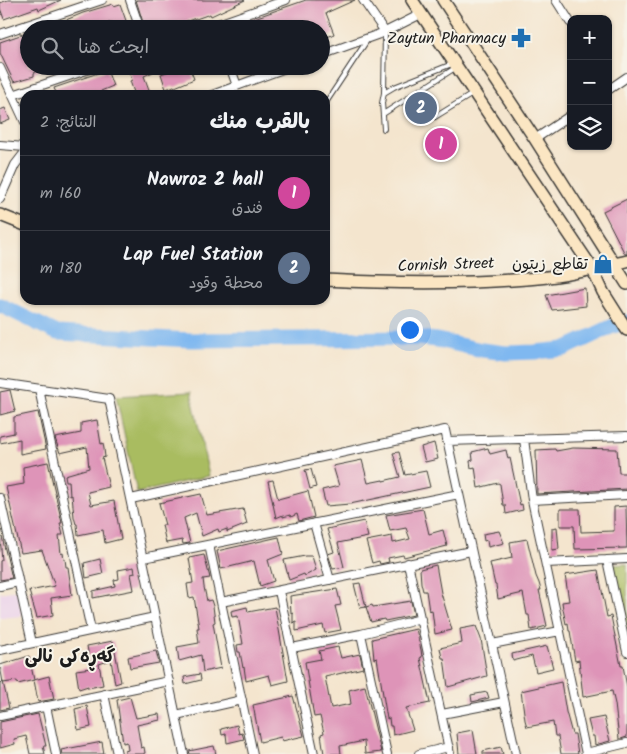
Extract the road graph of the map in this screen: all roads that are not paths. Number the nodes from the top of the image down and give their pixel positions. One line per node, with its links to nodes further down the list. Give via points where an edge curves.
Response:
1 (102, 0): 10 (street)
2 (130, 0): 11 (street)
3 (286, 0): 12 (street)
4 (364, 0): 14 (street)
5 (412, 0): 8 (street)
6 (443, 0): 38 (street)
7 (556, 0): 9 (street)
8 (421, 14): 14 (street); 18 (street)
9 (567, 17)
10 (42, 20)
11 (137, 20)
12 (234, 20)
13 (20, 27): 15 (street)
14 (385, 32): 16 (street); 29 (lane)
15 (0, 34)
16 (368, 38): 17 (street); 32 (lane)
17 (330, 52)
18 (456, 65): 29 (lane); 30 (street); 34 (lane)
19 (0, 68): 31 (street)
20 (72, 75): 26 (street)
21 (233, 75): 24 (street)
22 (267, 75): 24 (street)
23 (627, 77): 25 (street)
24 (237, 86): 27 (street)
25 (612, 87)
26 (28, 90)
27 (226, 90)
28 (20, 93): 31 (street)
29 (384, 93): 34 (lane)
30 (474, 93): 35 (lane); 47 (street)
31 (13, 95): 33 (street)
32 (330, 96)
33 (20, 111)
34 (383, 114): 37 (lane)
35 (435, 116)
36 (567, 118): 38 (street)
37 (384, 129)
38 (535, 140): 46 (street)
39 (0, 146): 40 (street)
40 (20, 147)
41 (20, 158): 42 (street)
42 (0, 199)
43 (0, 215): 44 (street)
44 (20, 223)
45 (627, 261): 46 (street, Cornish Street)
46 (614, 264): 47 (street, Cornish Street); 49 (street)
47 (592, 268): 48 (street, Cornish Street, via 557,276 457,282); 50 (street)
48 (330, 280)
49 (626, 283)
50 (627, 330)
51 (0, 383): 52 (street)
52 (39, 389): 58 (street, via 109,399); 77 (street)
53 (627, 436): 54 (street)
54 (524, 439): 55 (street); 59 (street)
55 (447, 441): 56 (street); 58 (street, via 445,430)
56 (459, 494): 62 (street); 64 (street)
57 (627, 495): 59 (street)
58 (131, 499): 65 (street)
59 (532, 500): 69 (street)
60 (0, 502): 61 (street)
61 (3, 523): 71 (street)
62 (314, 523): 63 (street); 70 (street)
63 (210, 545): 65 (street); 74 (street)
64 (471, 551): 68 (street); 81 (street)
65 (143, 558): 75 (street)
66 (627, 559): 67 (street)
67 (607, 560): 69 (street); 84 (street)
68 (408, 563): 70 (street); 76 (street)
69 (546, 563): 78 (street)
70 (330, 580): 73 (street)
71 (18, 582): 72 (street); 80 (street)
72 (0, 586)
73 (279, 591): 74 (street); 82 (street)
74 (221, 602): 87 (street)
75 (155, 616): 77 (street); 85 (street)
76 (421, 620): 79 (street); 90 (street)
77 (91, 630): 80 (street)
78 (560, 631): 81 (street); 95 (street)
79 (361, 634): 82 (street); 101 (street)
80 (32, 643): 83 (street)
81 (492, 644): 88 (street)
82 (292, 648): 100 (street)
83 (0, 650)
84 (627, 652)
85 (169, 681): 86 (street); 91 (street)
86 (104, 694): 89 (street); 97 (street)
87 (242, 700): 91 (street); 99 (street)
88 (504, 702): 90 (street); 103 (street)
89 (46, 706): 92 (street); 96 (street)
90 (442, 714): 94 (street)
91 (176, 715): 98 (street)
92 (0, 716)
93 (627, 743): 95 (street)
94 (449, 751): 102 (street)
95 (586, 753)
96 (56, 754)
97 (117, 754)
98 (184, 754)
99 (253, 754)
100 (314, 754)
101 (387, 754)
102 (419, 754)
103 (516, 754)

